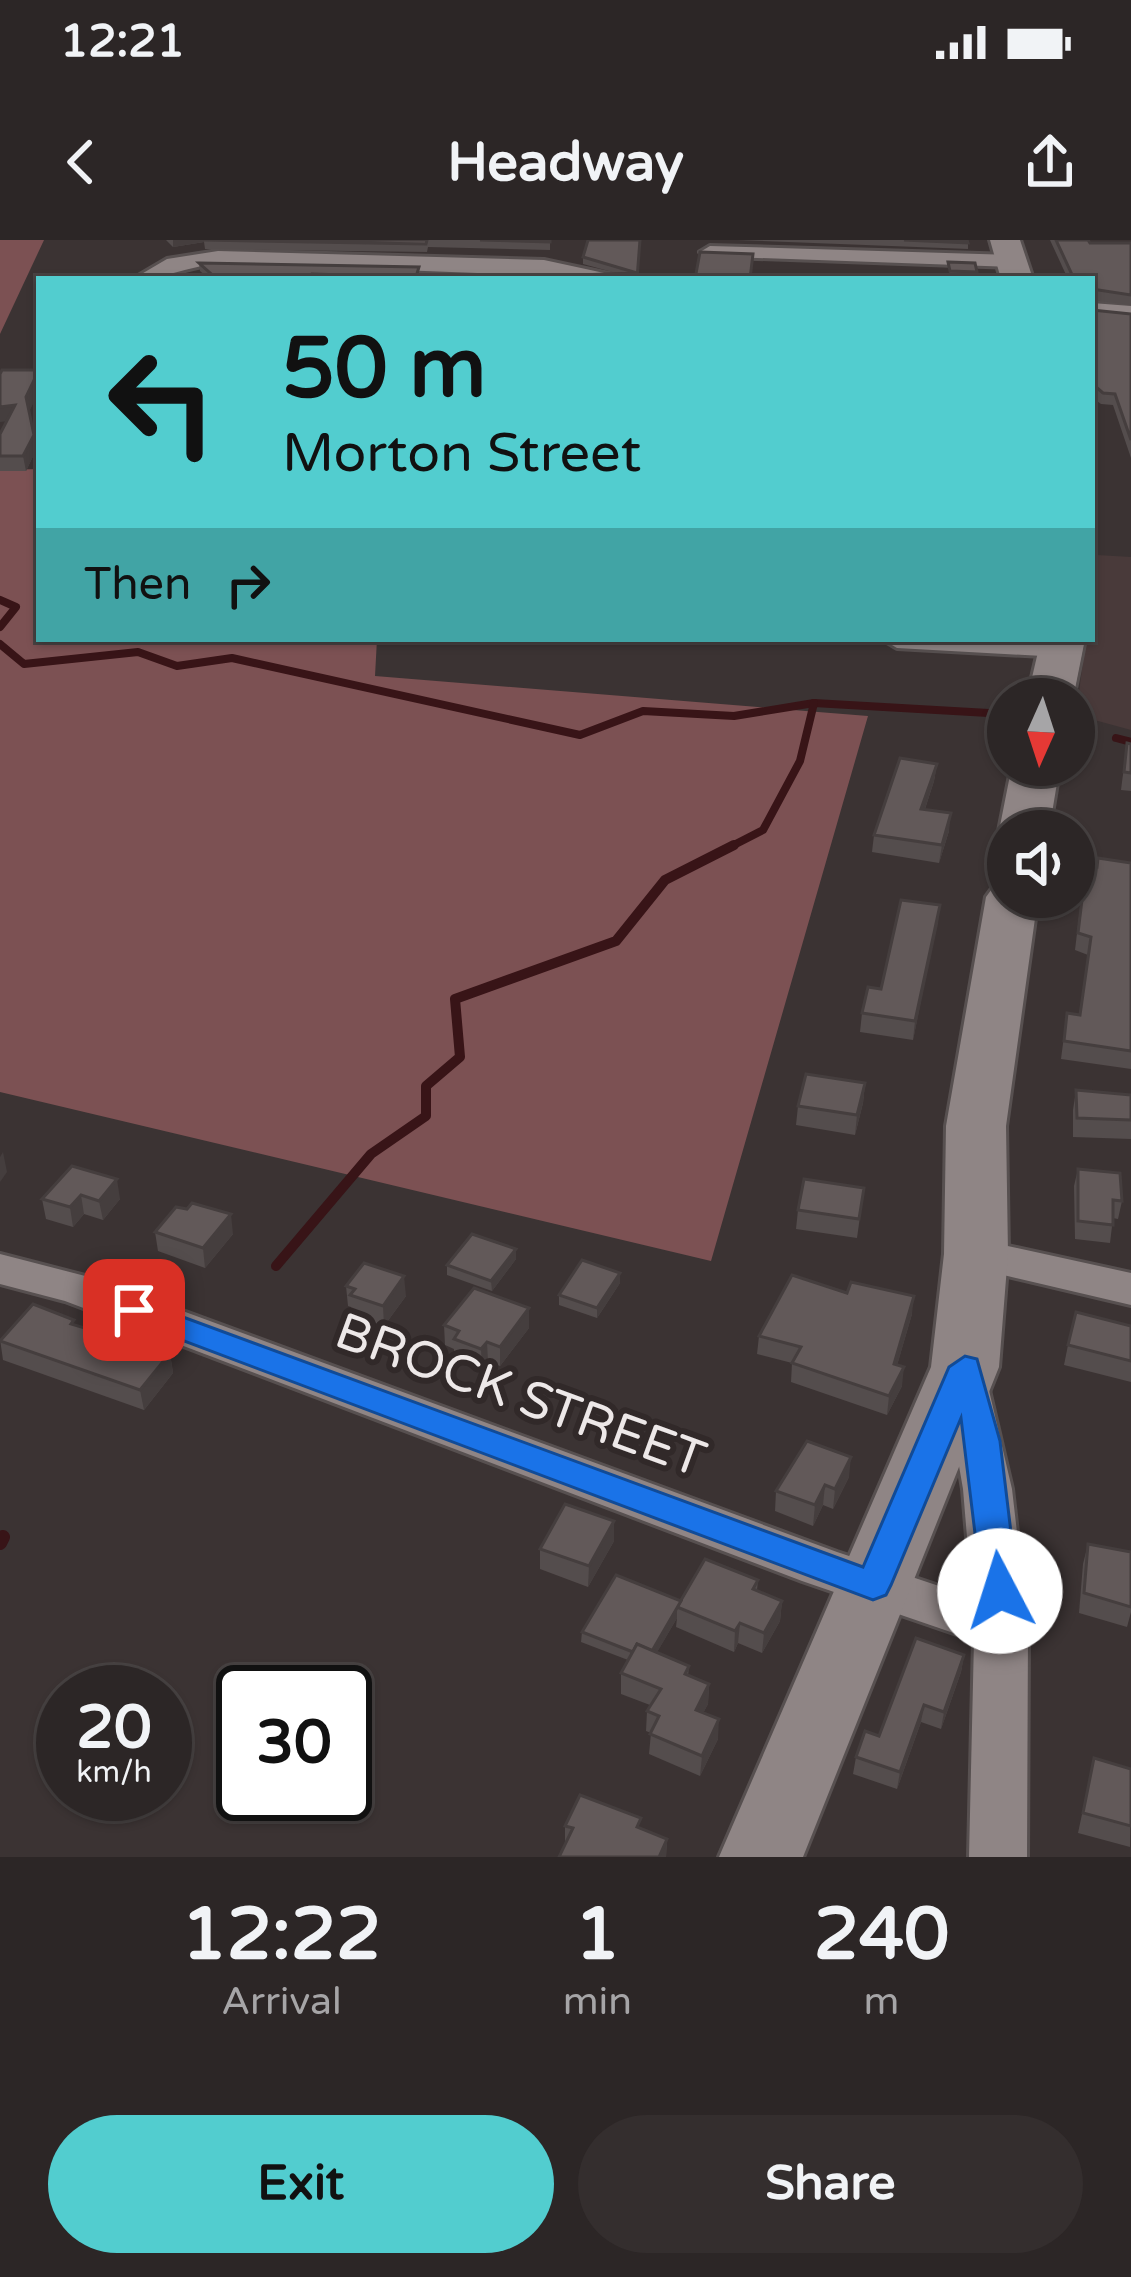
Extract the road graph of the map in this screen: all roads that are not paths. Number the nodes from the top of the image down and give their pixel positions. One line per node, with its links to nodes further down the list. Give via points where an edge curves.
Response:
1 (710, 252): 2 (street)
2 (1012, 260)
3 (516, 272): 4 (street, via 218,257); 5 (street)
4 (150, 276)
5 (576, 276)
6 (1095, 310): 7 (street)
7 (1131, 313)
8 (996, 642): 9 (street)
9 (1062, 644): 10 (street)
10 (1055, 678)
11 (1009, 918): 12 (street, via 976,1126)
12 (976, 1253): 14 (street); 15 (street)
13 (0, 1269): 16 (street, BROCK STREET, via 77,1289)
14 (1131, 1289)
15 (965, 1367): 16 (street); 17 (street, via 983,1441)
16 (873, 1585): 17 (street, BROCK STREET); 18 (street)
17 (1002, 1628): 19 (street)
18 (761, 1857)
19 (998, 1857)

